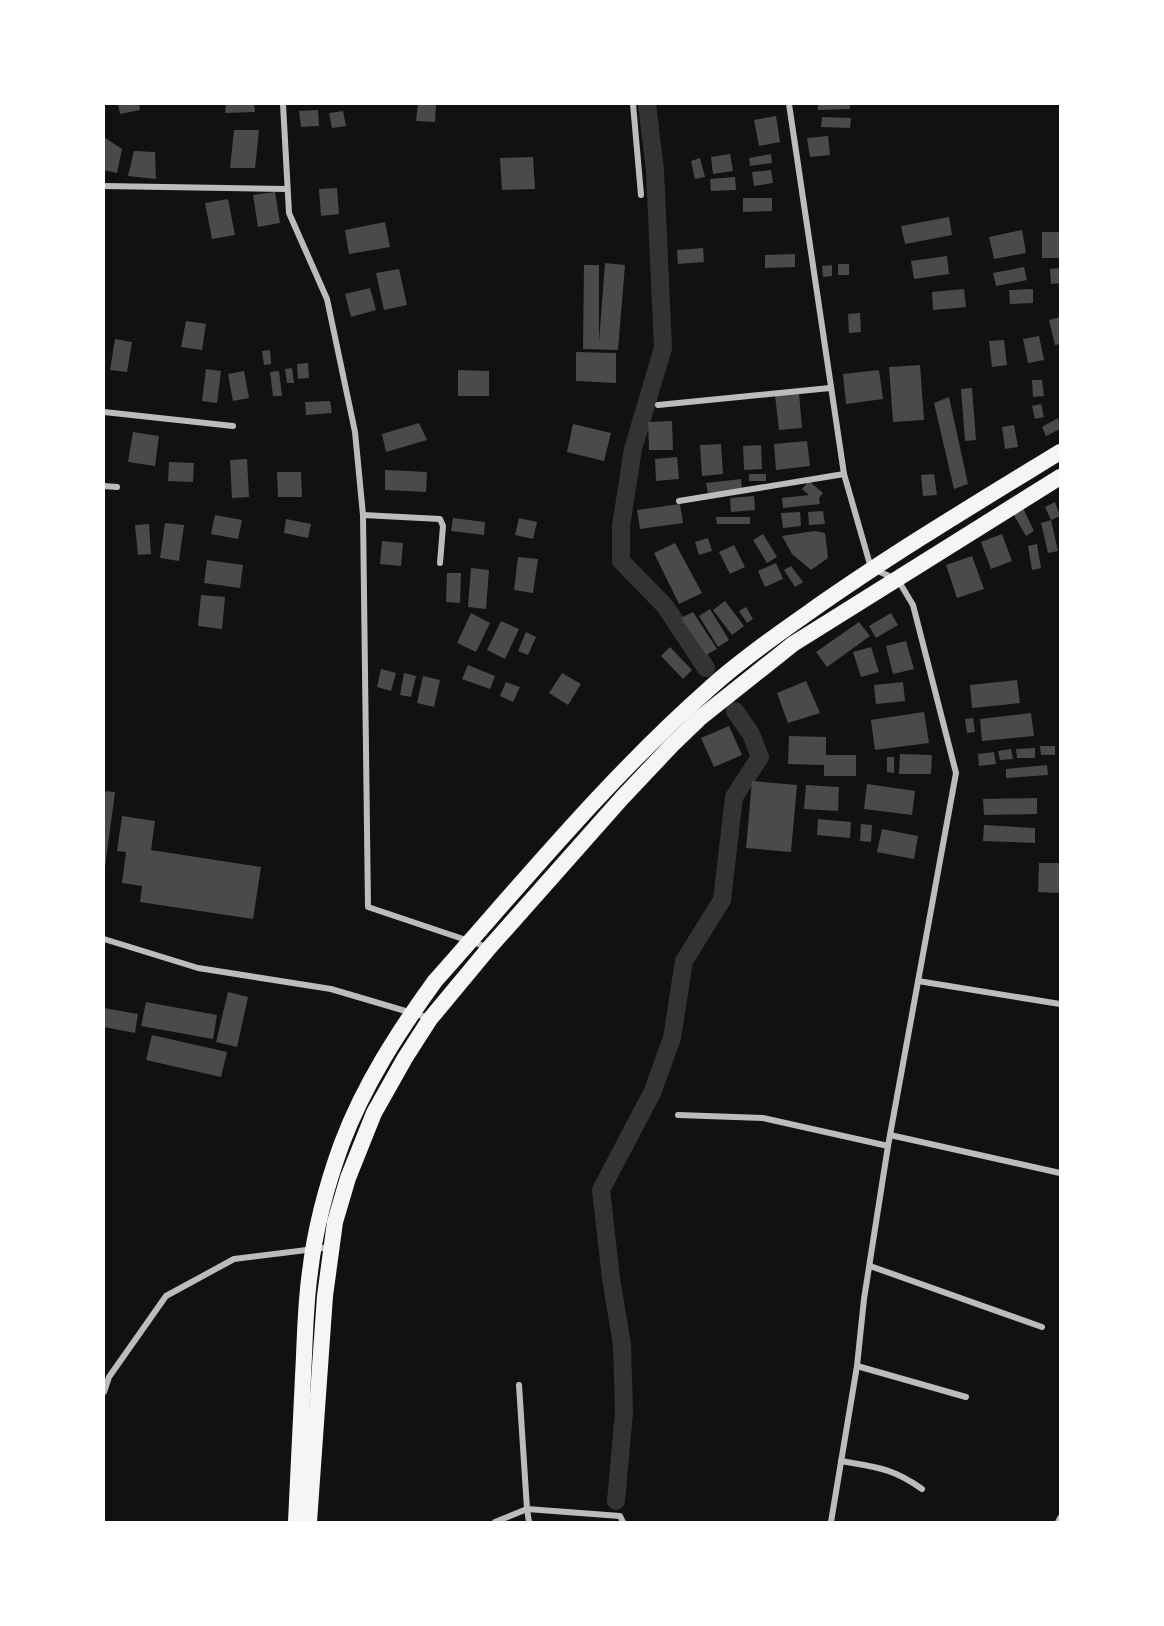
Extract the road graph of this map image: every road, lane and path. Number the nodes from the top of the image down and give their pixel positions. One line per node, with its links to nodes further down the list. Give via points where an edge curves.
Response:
1 (283, 104): 5 (street)
2 (633, 104): 6 (street)
3 (789, 104): 7 (street)
4 (104, 186): 5 (street)
5 (287, 189): 17 (street, via 289,213 327,299 355,432)
6 (641, 195)
7 (830, 388): 8 (street); 12 (street)
8 (658, 405)
9 (104, 412): 10 (street)
10 (233, 426)
11 (1060, 452): 19 (highway)
12 (844, 474): 16 (street); 19 (street)
13 (1060, 477): 20 (highway)
14 (104, 486): 15 (street)
15 (117, 487)
16 (679, 501)
17 (363, 515): 18 (street, via 440,519); 22 (street, via 368,908)
18 (440, 563)
19 (871, 568): 20 (street); 22 (highway, via 712,685 660,733)
20 (898, 580): 23 (highway, via 793,645 700,718 622,798); 24 (street, via 913,605 956,773)
21 (104, 939): 26 (street, via 198,968 332,989)
22 (471, 941): 23 (street); 26 (highway)
23 (489, 948): 27 (highway)
24 (918, 981): 25 (street); 29 (street)
25 (1060, 1004)
26 (411, 1013): 27 (street); 33 (highway, via 370,1083 342,1143)
27 (430, 1019): 32 (highway, via 366,1131 348,1178)
28 (678, 1115): 30 (street, via 763,1118)
29 (890, 1136): 30 (street); 31 (street)
30 (888, 1146): 34 (street)
31 (1060, 1173)
32 (331, 1247): 33 (street); 45 (highway)
33 (313, 1248): 38 (street, via 234,1259 166,1296 109,1377); 44 (highway)
34 (870, 1266): 35 (street); 36 (street)
35 (1042, 1327)
36 (857, 1366): 39 (street); 40 (street)
37 (519, 1385): 42 (street)
38 (104, 1392)
39 (966, 1397)
40 (842, 1461): 41 (street, via 889,1469); 49 (street)
41 (922, 1489)
42 (527, 1509): 46 (street); 47 (street); 48 (street, via 620,1516)
43 (1060, 1518): 50 (street)
44 (296, 1522)
45 (309, 1522)
46 (495, 1522)
47 (529, 1522)
48 (623, 1522)
49 (831, 1522)
50 (1058, 1522)

